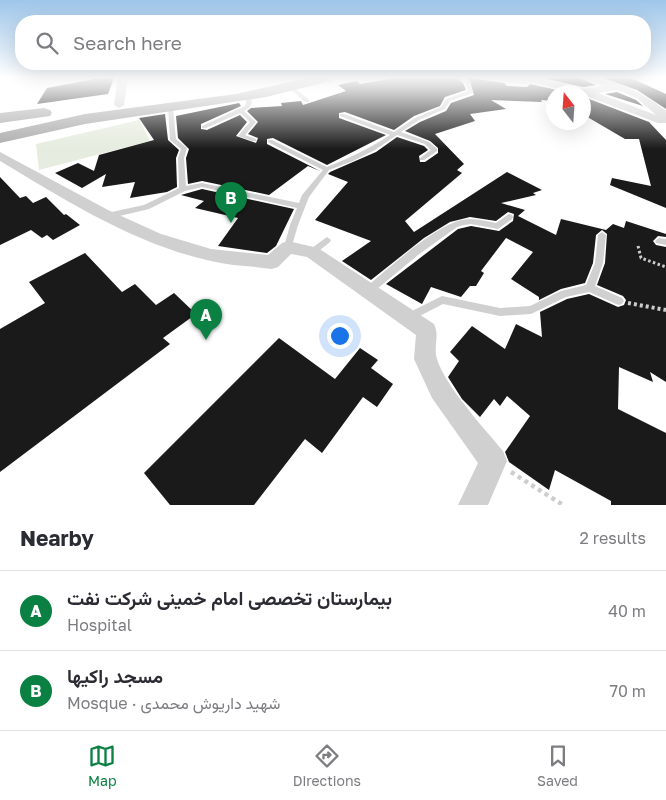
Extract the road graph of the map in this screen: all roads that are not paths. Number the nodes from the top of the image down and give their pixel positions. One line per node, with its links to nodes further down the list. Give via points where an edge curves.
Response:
1 (120, 102): 8 (street)
2 (150, 102): 8 (main road)
3 (252, 102): 7 (main road)
4 (447, 102): 14 (lane, via 443,108 417,119)
5 (615, 102): 12 (street)
6 (648, 102): 12 (street, via 662,113)
7 (244, 104): 9 (main road); 13 (lane); 16 (lane, via 253,122 241,136)
8 (119, 105): 11 (main road)
9 (170, 108): 15 (main road, via 78,121); 21 (lane, via 173,140 184,148)
10 (342, 116): 14 (lane)
11 (6, 118): 15 (main road, via 22,118 29,124)
12 (664, 123)
13 (204, 127)
14 (396, 134): 19 (lane, via 427,143 435,150); 20 (lane, via 351,160)
15 (7, 137)
16 (254, 140)
17 (270, 140): 20 (lane)
18 (0, 156): 23 (street)
19 (422, 159)
20 (327, 169): 22 (lane)
21 (183, 189): 22 (lane, via 202,185); 23 (lane, via 146,207)
22 (301, 206): 27 (lane)
23 (106, 216): 27 (street, via 158,238 211,255 272,262)
24 (509, 217): 30 (lane, via 498,226 463,222 420,249)
25 (602, 235): 29 (lane, via 599,263)
26 (327, 240): 28 (lane)
27 (288, 247): 28 (street)
28 (312, 252): 30 (street)
29 (590, 288): 31 (lane); 32 (lane, via 564,294 531,310 500,312 442,300)
30 (368, 290): 32 (street)
31 (619, 301)
32 (408, 318): 33 (street, via 427,331 424,359 440,390 493,461)
33 (473, 505)

